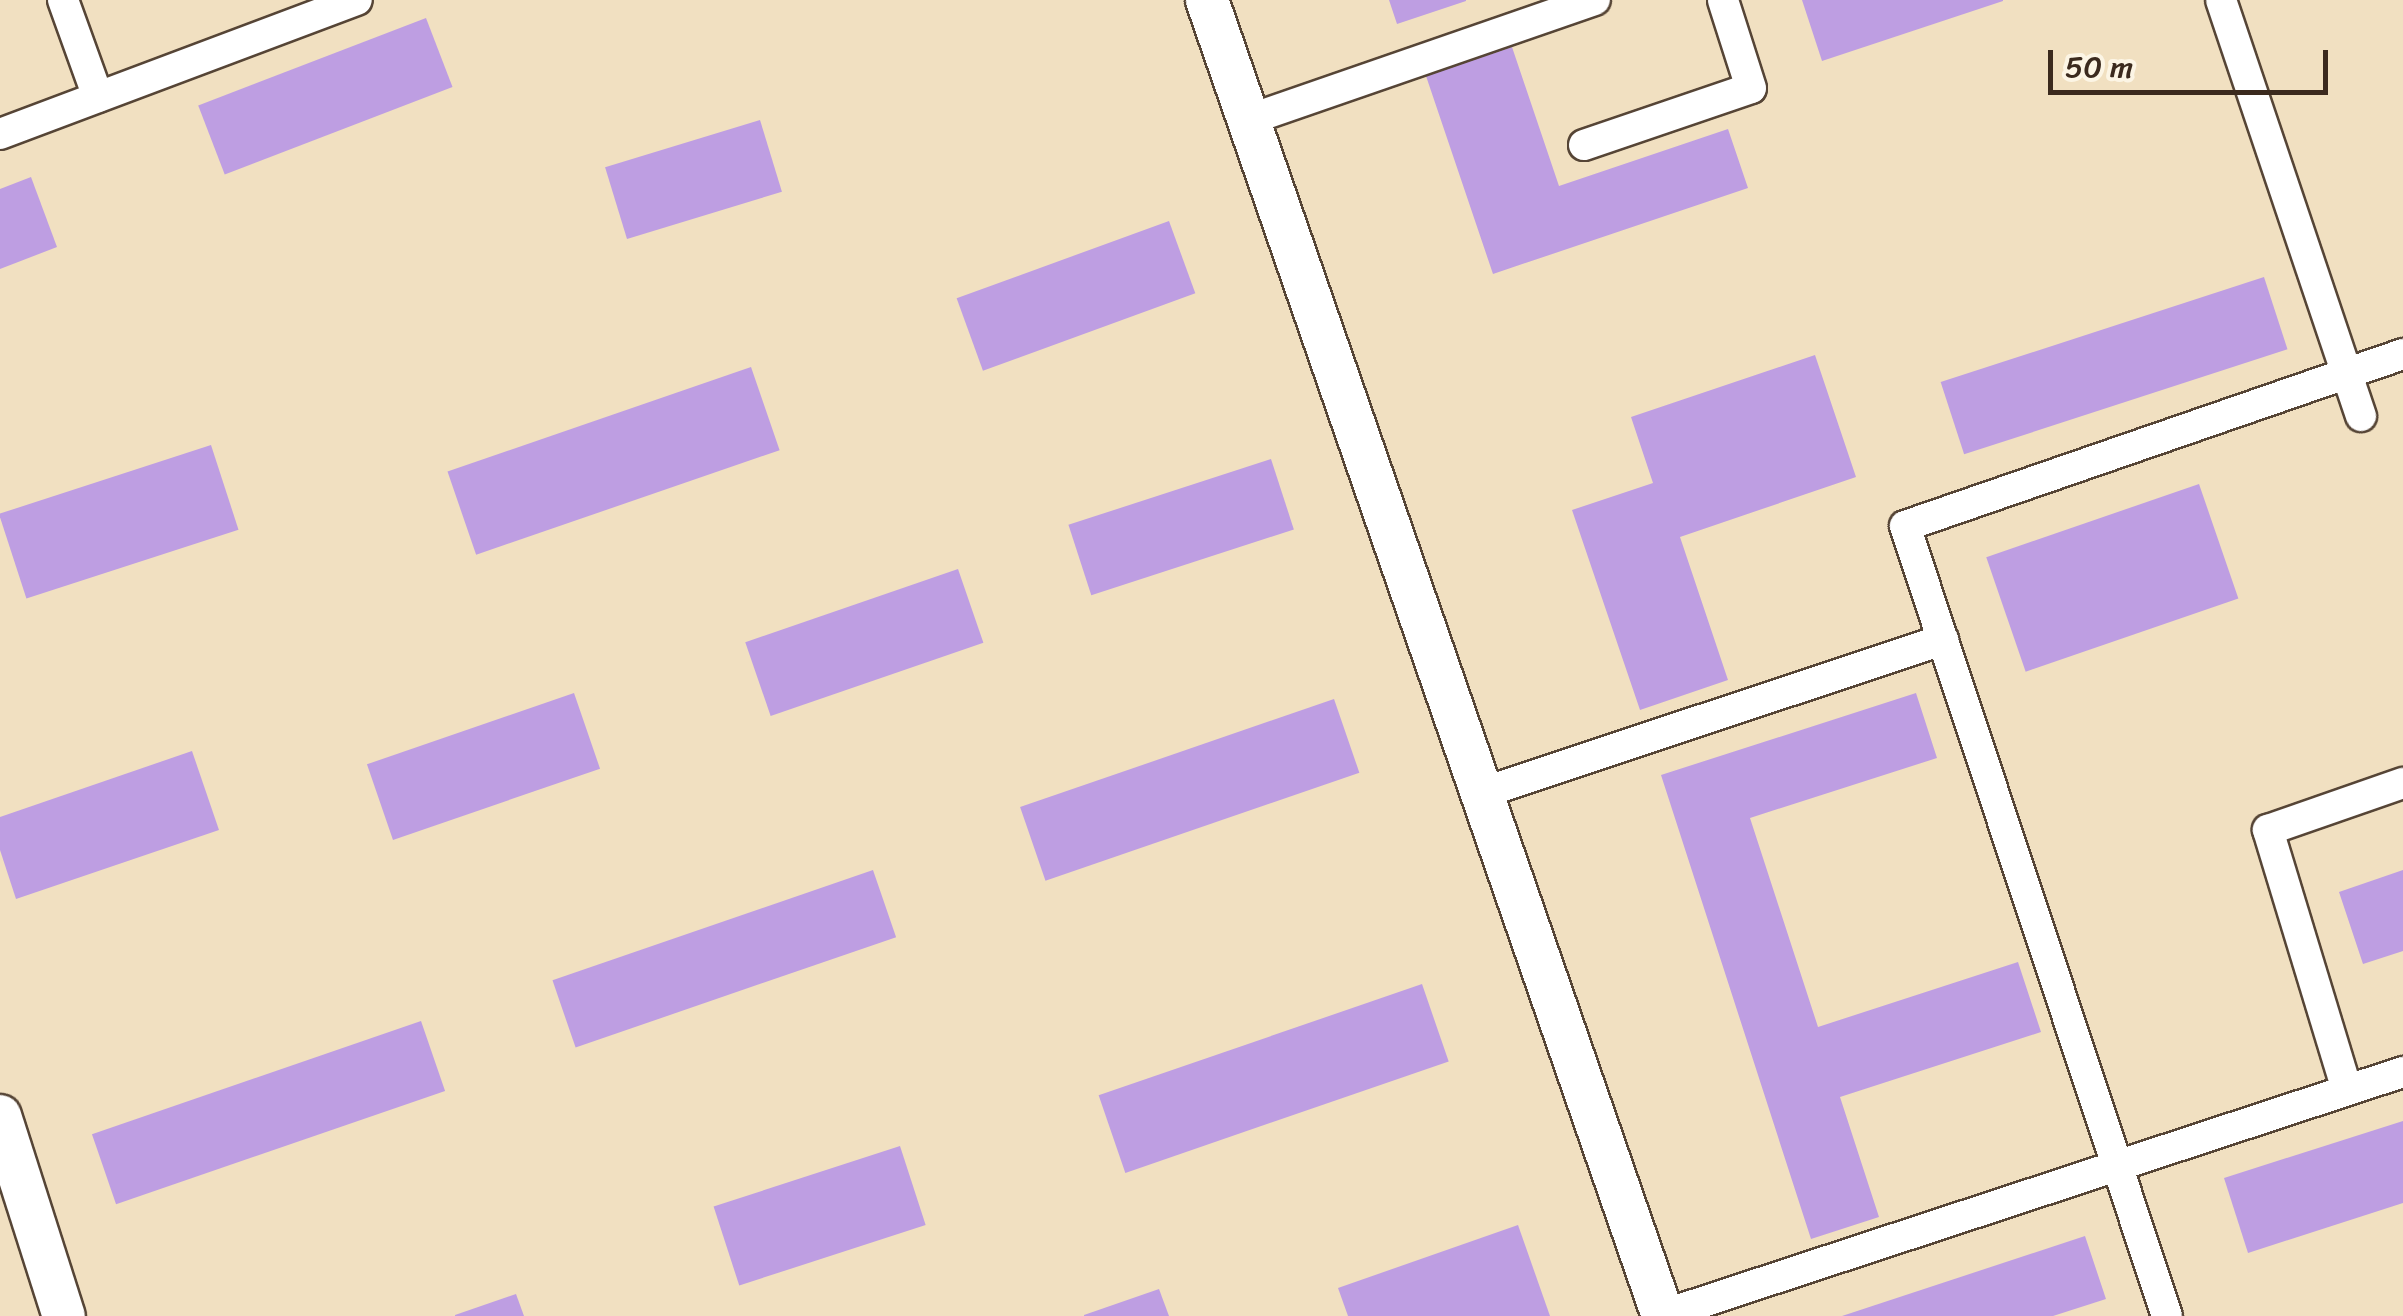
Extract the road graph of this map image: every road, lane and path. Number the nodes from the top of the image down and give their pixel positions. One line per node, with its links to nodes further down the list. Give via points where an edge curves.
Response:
1 (63, 0): 7 (street)
2 (357, 0): 7 (street)
3 (1207, 0): 8 (street)
4 (1595, 0): 8 (street)
5 (1722, 0): 10 (street, via 1751,88)
6 (2221, 0): 12 (street)
7 (98, 97): 9 (street)
8 (1248, 120): 16 (street)
9 (0, 134)
10 (1584, 145)
11 (2403, 354): 12 (street)
12 (2347, 374): 13 (street); 14 (street, via 1905,526)
13 (2361, 416)
14 (1943, 640): 16 (street); 20 (street)
15 (2403, 783): 18 (street, via 2268,830)
16 (1482, 793): 21 (street)
17 (2403, 1072): 18 (street)
18 (2347, 1090): 20 (street)
19 (0, 1116): 22 (street)
20 (2118, 1165): 21 (street); 23 (street)
21 (1663, 1315)
22 (64, 1316)
23 (2167, 1316)

